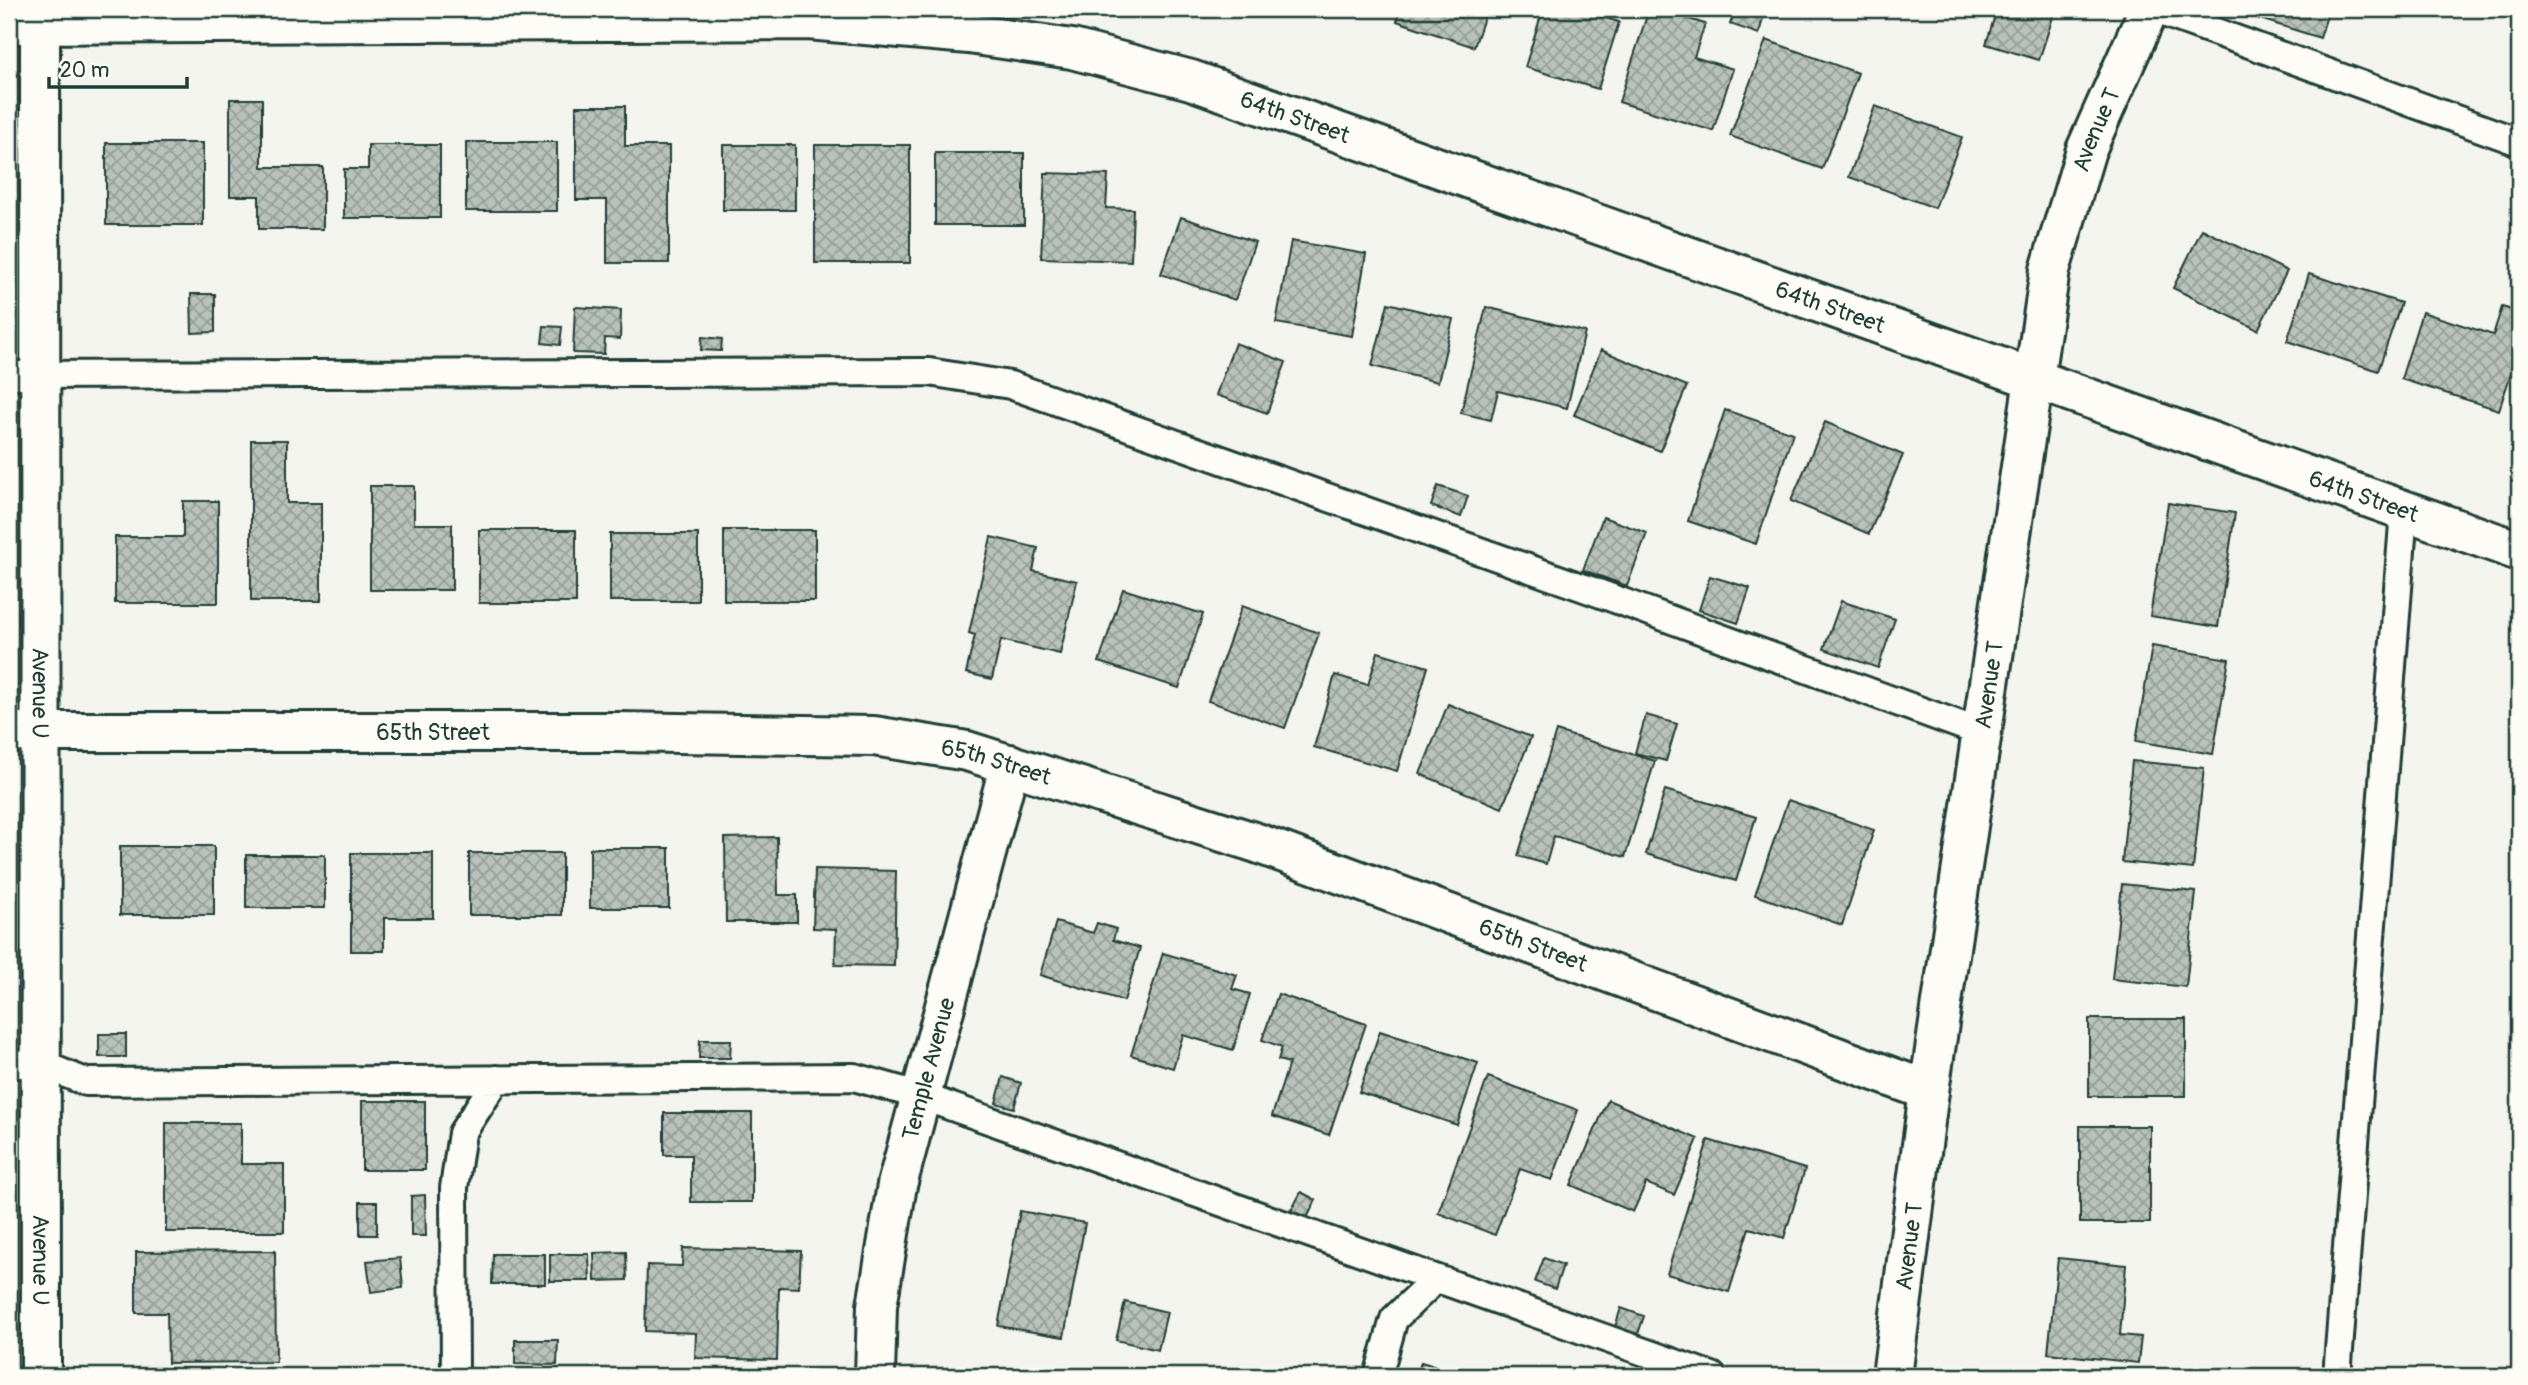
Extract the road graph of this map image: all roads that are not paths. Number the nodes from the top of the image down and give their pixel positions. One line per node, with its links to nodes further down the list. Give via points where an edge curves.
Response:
1 (2151, 9): 3 (lane); 5 (street, Avenue T, via 2086,150 2050,270)
2 (30, 19): 4 (street, Avenue U); 5 (street, 64th Street, via 808,20 969,34 1072,49 1191,80)
3 (2519, 142)
4 (25, 375): 8 (street, Avenue U); 9 (lane, via 929,372 1010,385)
5 (2034, 380): 6 (street, 64th Street); 9 (street, Avenue T)
6 (2404, 510): 7 (street, 64th Street); 22 (lane)
7 (2519, 551)
8 (25, 732): 10 (street, 65th Street, via 874,736 967,751); 11 (street, Avenue U)
9 (1982, 733): 13 (street, Avenue T)
10 (1010, 764): 13 (street, 65th Street, via 1257,843); 14 (street, Temple Avenue)
11 (25, 1064): 12 (lane, via 86,1082); 16 (street, Avenue U)
12 (497, 1079): 14 (lane, via 855,1077); 17 (lane, via 462,1133 454,1188)
13 (1929, 1091): 21 (street, Avenue T)
14 (921, 1097): 15 (lane); 18 (street, Temple Avenue, via 898,1185 877,1306)
15 (1436, 1279): 19 (lane, via 1394,1319); 20 (lane)
16 (41, 1376)
17 (454, 1376)
18 (876, 1376)
19 (1378, 1376)
20 (1712, 1376)
21 (1892, 1376)
22 (2337, 1376)

